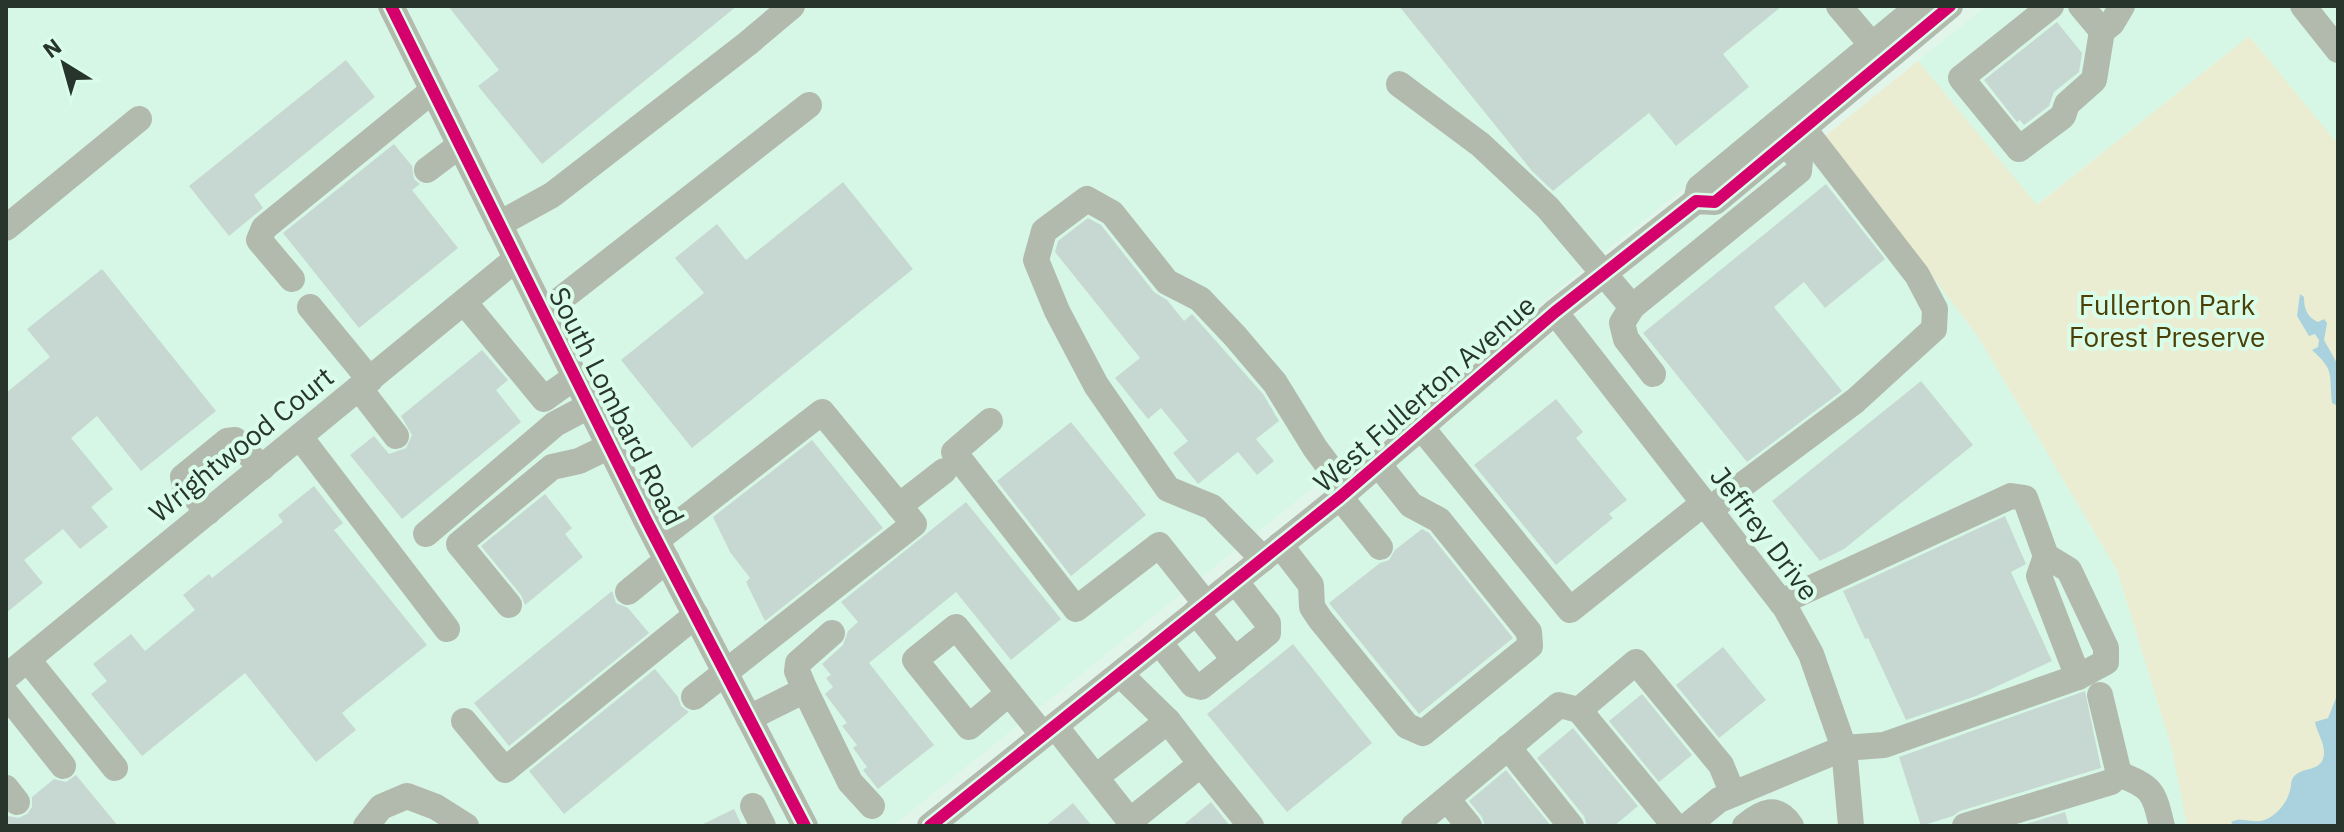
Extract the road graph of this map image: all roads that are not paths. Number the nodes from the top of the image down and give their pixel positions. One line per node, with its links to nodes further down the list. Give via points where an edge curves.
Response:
1 (391, 6): 14 (street, South Lombard Road)
2 (792, 6): 23 (street, via 552,195)
3 (1839, 6): 11 (street)
4 (1919, 6): 11 (street, West Fullerton Avenue)
5 (1950, 6): 17 (street, West Fullerton Avenue)
6 (2051, 6): 10 (street, via 1961,78 2019,149 2063,116 2067,104 2094,80)
7 (2081, 6): 10 (street)
8 (2122, 6): 10 (street)
9 (2303, 6): 12 (street)
10 (2102, 31)
11 (1872, 45): 21 (street, West Fullerton Avenue, via 1699,188)
12 (2338, 50)
13 (1399, 84): 26 (street, via 1503,165 1548,208)
14 (432, 91): 18 (street, South Lombard Road); 27 (street, via 264,228 259,240)
15 (809, 105): 32 (street)
16 (139, 119): 24 (street)
17 (1795, 136): 20 (street, West Fullerton Avenue); 22 (street, via 1799,171); 47 (street, via 1917,275 1935,309 1934,329 1855,401)
18 (460, 145): 19 (street); 23 (street, South Lombard Road)
19 (427, 170)
20 (1733, 187): 21 (street, West Fullerton Avenue, via 1715,202); 22 (street)
21 (1696, 201): 26 (street, West Fullerton Avenue)
22 (1752, 209): 30 (street)
23 (499, 224): 25 (street, South Lombard Road)
24 (6, 228)
25 (516, 259): 28 (street, Wrightwood Court); 32 (street, South Lombard Road)
26 (1602, 275): 30 (street); 31 (street, West Fullerton Avenue)
27 (292, 279)
28 (464, 302): 34 (street, via 544,399); 35 (street, Wrightwood Court)
29 (310, 307): 35 (street)
30 (1632, 307): 33 (street, via 1622,323 1626,339)
31 (1555, 312): 38 (street, West Fullerton Avenue); 47 (street, Jeffrey Drive)
32 (543, 313): 34 (street, South Lombard Road)
33 (1653, 374)
34 (575, 377): 36 (street, South Lombard Road)
35 (364, 384): 39 (street); 40 (street, Wrightwood Court)
36 (589, 406): 41 (street, South Lombard Road); 49 (street, via 555,424)
37 (990, 421): 58 (street, via 954,452 1076,609 1159,545)
38 (1421, 427): 42 (street, West Fullerton Avenue); 47 (street, via 1570,610)
39 (396, 436)
40 (300, 437): 43 (street, Wrightwood Court); 60 (street)
41 (610, 446): 51 (street, South Lombard Road); 57 (street, via 552,467 459,544)
42 (1378, 464): 45 (street, West Fullerton Avenue); 52 (street, via 1411,505 1439,520 1529,632 1530,646 1423,733 1407,726 1320,619 1312,607 1311,585)
43 (262, 468): 48 (street, Wrightwood Court); 48 (street, via 235,440 227,441 183,477)
44 (944, 471): 46 (street)
45 (1344, 494): 50 (street); 52 (street, West Fullerton Avenue); 52 (street, via 1265,371 1200,299 1167,282 1112,213 1087,199 1044,231 1036,260 1057,311 1096,385 1168,489 1212,507)
46 (899, 506): 51 (street, via 822,412); 65 (street, via 914,524)
47 (1707, 506): 56 (street, Jeffrey Drive)
48 (208, 512): 63 (street, Wrightwood Court)
49 (426, 534)
50 (1380, 547)
51 (662, 550): 55 (street); 59 (street, South Lombard Road)
52 (1271, 552): 54 (street, West Fullerton Avenue)
53 (2046, 556): 56 (street, via 2025,498 2011,496); 68 (street, via 2039,576); 68 (street, via 2069,570 2106,648 2106,662)
54 (1235, 581): 58 (street, West Fullerton Avenue); 64 (street, via 1268,623 1268,633)
55 (628, 592)
56 (1781, 602): 80 (street, Jeffrey Drive, via 1811,654)
57 (509, 605)
58 (1201, 608): 62 (street, West Fullerton Avenue); 64 (street)
59 (696, 615): 65 (street, South Lombard Road); 76 (street, via 505,770)
60 (447, 629)
61 (832, 633): 69 (street, via 798,663)
62 (1159, 642): 64 (street, via 1193,685 1201,687); 66 (street, West Fullerton Avenue)
63 (28, 660): 67 (street, Wrightwood Court); 83 (street)
64 (1235, 660)
65 (726, 673): 73 (street); 75 (street, South Lombard Road)
66 (1120, 674): 77 (street); 78 (street, West Fullerton Avenue)
67 (6, 677)
68 (2078, 677): 80 (street, via 1884,745)
69 (805, 690): 75 (street); 88 (street, via 850,782)
70 (1009, 693): 78 (street)
71 (6, 694): 82 (street)
72 (2100, 695): 84 (street)
73 (694, 697)
74 (1579, 710): 79 (street, via 1559,705); 86 (street, via 1636,662 1721,765); 98 (street)
75 (749, 718): 93 (street, South Lombard Road)
76 (464, 721)
77 (1168, 721): 81 (street); 85 (street)
78 (1049, 730): 85 (street); 90 (street, West Fullerton Avenue)
79 (1508, 747): 87 (street); 97 (street)
80 (1844, 748): 86 (street); 101 (street, Jeffrey Drive)
81 (1201, 764): 85 (street, via 1130,821); 94 (street)
82 (63, 766)
83 (115, 768)
84 (2119, 774): 102 (street, via 2111,782); 103 (street, via 2147,786)
85 (1096, 777)
86 (1733, 794): 99 (street)
87 (1447, 799): 95 (street); 96 (street)
88 (872, 806)
89 (1783, 819): 100 (street, via 1764,813)
90 (943, 822)
91 (366, 826): 92 (street, via 381,807 407,796)
92 (466, 826)
93 (805, 826)
94 (1251, 826)
95 (1414, 826)
96 (1469, 826)
97 (1571, 826)
98 (1675, 826)
99 (1687, 826)
100 (1745, 826)
101 (1851, 826)
102 (1965, 826)
103 (2162, 826)

